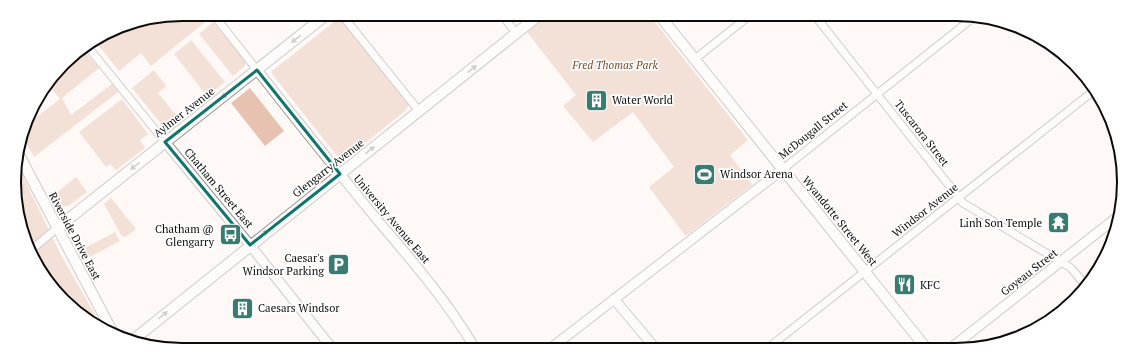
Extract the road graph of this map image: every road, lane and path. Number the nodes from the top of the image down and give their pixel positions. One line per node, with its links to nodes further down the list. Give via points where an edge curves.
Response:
1 (218, 21): 13 (street, University Avenue East)
2 (318, 21): 13 (main road, Aylmer Avenue, one-way to 13)
3 (347, 21): 16 (street)
4 (506, 21): 10 (street)
5 (532, 21): 10 (main road, Glengarry Avenue)
6 (664, 21): 12 (main road, Wyandotte Street West)
7 (743, 21): 12 (street)
8 (819, 21): 14 (street, Tuscarora Street)
9 (969, 21): 14 (street, McDougall Street)
10 (516, 34): 16 (main road, Glengarry Avenue, one-way to 10)
11 (91, 49): 17 (street, Chatham Street East)
12 (695, 59): 19 (main road, Wyandotte Street West)
13 (257, 70): 17 (main road, Aylmer Avenue, one-way to 17); 20 (street, University Avenue East)
14 (877, 94): 19 (street, McDougall Street); 21 (street, Tuscarora Street)
15 (1090, 94): 21 (street, Windsor Avenue)
16 (419, 111): 20 (main road, Glengarry Avenue, one-way to 16)
17 (165, 142): 23 (main road, Aylmer Avenue, one-way to 23); 24 (street, Chatham Street East)
18 (22, 160): 23 (main road, Riverside Drive East)
19 (783, 169): 27 (main road, Wyandotte Street West); 29 (street, McDougall Street)
20 (340, 174): 24 (main road, Glengarry Avenue, one-way to 20); 33 (street, University Avenue East, via 449,307)
21 (959, 197): 26 (street, Tuscarora Street, via 963,203); 27 (street, Windsor Avenue)
22 (1113, 221): 26 (street, Goyeau Street)
23 (57, 228): 25 (street); 30 (main road, Riverside Drive East)
24 (250, 245): 31 (main road, Glengarry Avenue, one-way to 24); 32 (street, Chatham Street East)
25 (35, 247)
26 (1061, 262): 28 (street, Tuscarora Street, via 1071,268); 38 (street, Goyeau Street)
27 (865, 272): 36 (street, Windsor Avenue); 37 (main road, Wyandotte Street West)
28 (1082, 282)
29 (614, 299): 34 (street, McDougall Street); 35 (street)
30 (108, 325)
31 (137, 337)
32 (328, 343)
33 (472, 343)
34 (557, 343)
35 (651, 343)
36 (774, 343)
37 (922, 343)
38 (957, 343)

